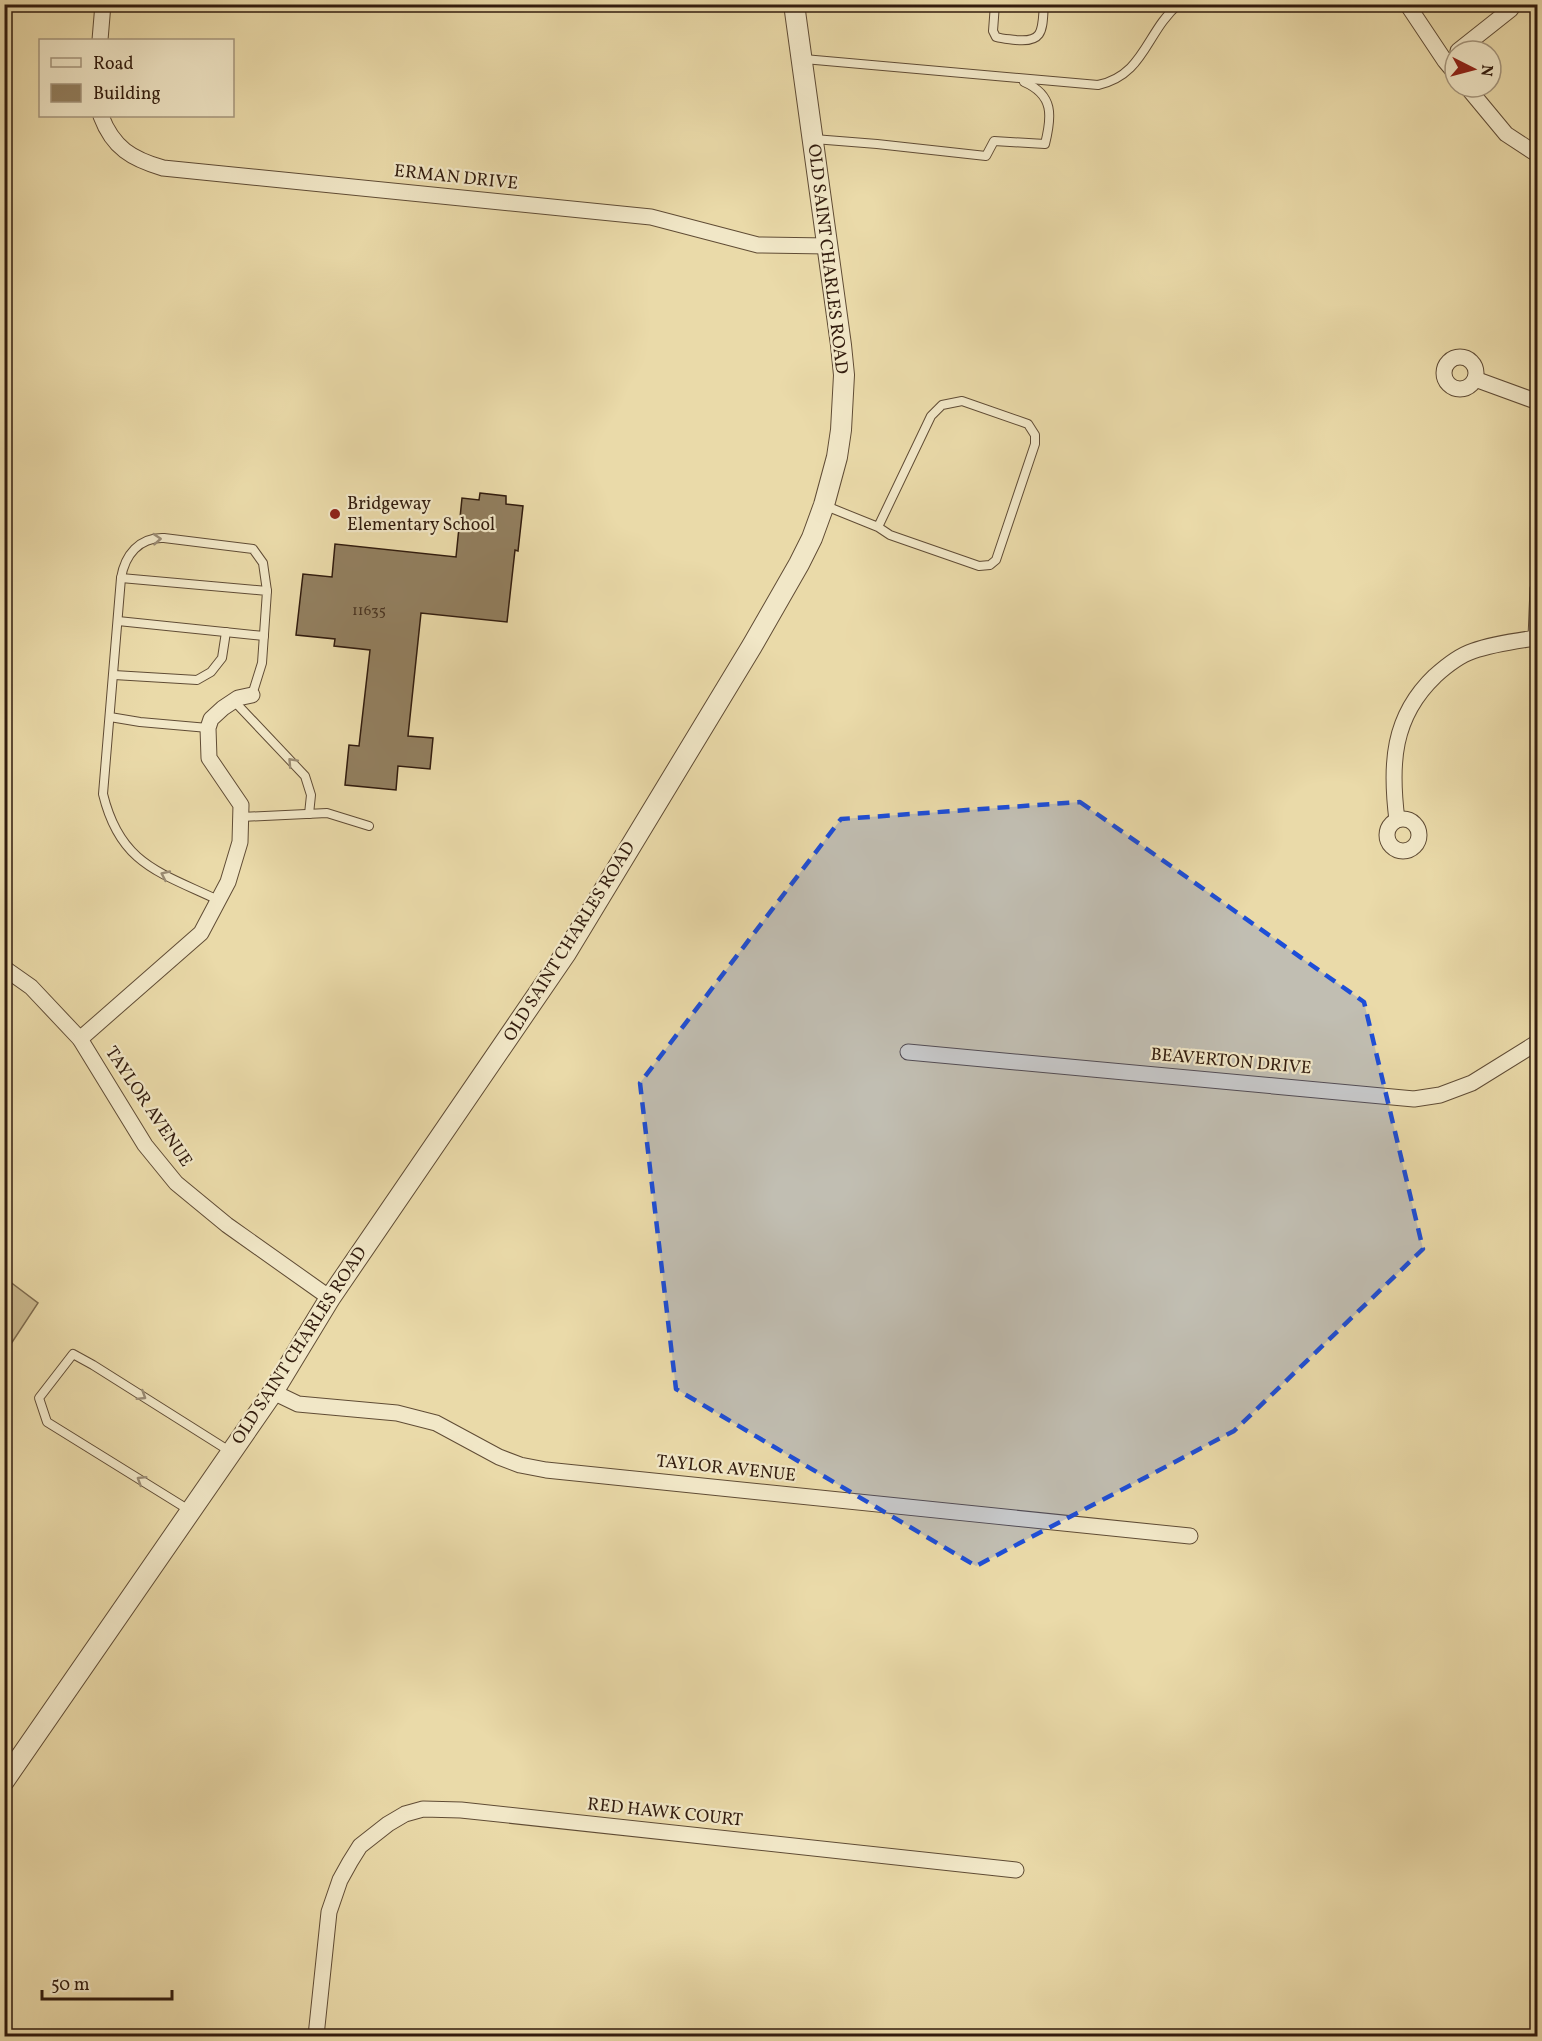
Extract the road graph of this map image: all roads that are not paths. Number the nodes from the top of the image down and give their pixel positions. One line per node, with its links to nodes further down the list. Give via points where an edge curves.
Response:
1 (104, 4): 8 (street)
2 (794, 4): 11 (street, OLD SAINT CHARLES ROAD)
3 (994, 4): 4 (lane, via 996,37 1028,41 1039,35)
4 (1044, 4)
5 (1179, 4): 12 (lane, via 1160,24 1139,60 1114,80 1098,85)
6 (1407, 4): 10 (street)
7 (1514, 4): 9 (street)
8 (100, 39)
9 (1477, 39)
10 (1443, 48)
11 (802, 59): 12 (lane); 15 (street, OLD SAINT CHARLES ROAD)
12 (1017, 79): 15 (lane, via 1034,86 1050,108 1045,144 994,141 986,156)
13 (1477, 99): 16 (street, via 1506,134)
14 (101, 117): 17 (street, ERMAN DRIVE, via 120,147 139,161 163,168 651,217 758,244)
15 (812, 139): 17 (street, OLD SAINT CHARLES ROAD)
16 (1538, 155)
17 (828, 246): 20 (street, OLD SAINT CHARLES ROAD, via 844,375 837,458)
18 (1475, 378): 19 (street)
19 (1538, 402)
20 (824, 506): 21 (lane); 43 (street, OLD SAINT CHARLES ROAD, via 799,564 566,953)
21 (878, 526): 21 (lane, via 890,535 980,566 990,565 996,561 1035,435 1028,424 962,402 942,405 932,416)
22 (121, 578): 24 (lane); 24 (lane, one-way to 24, via 127,560 143,542 164,538 253,549 263,563); 25 (lane)
23 (1538, 588): 28 (street)
24 (267, 591): 27 (lane)
25 (118, 621): 26 (lane); 29 (lane)
26 (226, 632): 27 (lane); 29 (lane, via 222,658 197,680)
27 (264, 636): 30 (lane, via 262,663)
28 (1537, 640): 36 (street, via 1472,651 1444,667 1419,692 1397,741 1393,766)
29 (114, 675): 32 (lane)
30 (252, 695): 31 (street)
31 (234, 700): 33 (street, via 211,719); 34 (lane, one-way to 31, via 311,795 305,776)
32 (110, 717): 33 (lane); 38 (lane, one-way to 32, via 139,860 114,830 103,794)
33 (208, 728): 35 (street, via 209,758 241,805)
34 (309, 814): 35 (lane); 37 (lane, via 327,813)
35 (241, 817): 38 (street, via 240,842)
36 (1396, 820)
37 (369, 826)
38 (218, 900): 40 (street, via 201,933)
39 (4, 968): 40 (street, TAYLOR AVENUE, via 31,987)
40 (80, 1039): 43 (street, TAYLOR AVENUE, via 145,1145 176,1184)
41 (1538, 1042): 42 (street, BEAVERTON DRIVE, via 1472,1083 1440,1095 1414,1099)
42 (908, 1052)
43 (330, 1298): 44 (street, OLD SAINT CHARLES ROAD)
44 (273, 1392): 45 (street, OLD SAINT CHARLES ROAD); 47 (street, TAYLOR AVENUE, via 298,1404 397,1413 436,1423 520,1465 546,1470)
45 (231, 1452): 46 (street, OLD SAINT CHARLES ROAD); 46 (lane, one-way to 45, via 47,1422 39,1398 73,1354)
46 (190, 1511): 48 (street, OLD SAINT CHARLES ROAD)
47 (1190, 1536)
48 (4, 1781)
49 (1016, 1870): 50 (street, RED HAWK COURT, via 423,1809 405,1814 360,1846 340,1880 329,1912)
50 (316, 2037)

